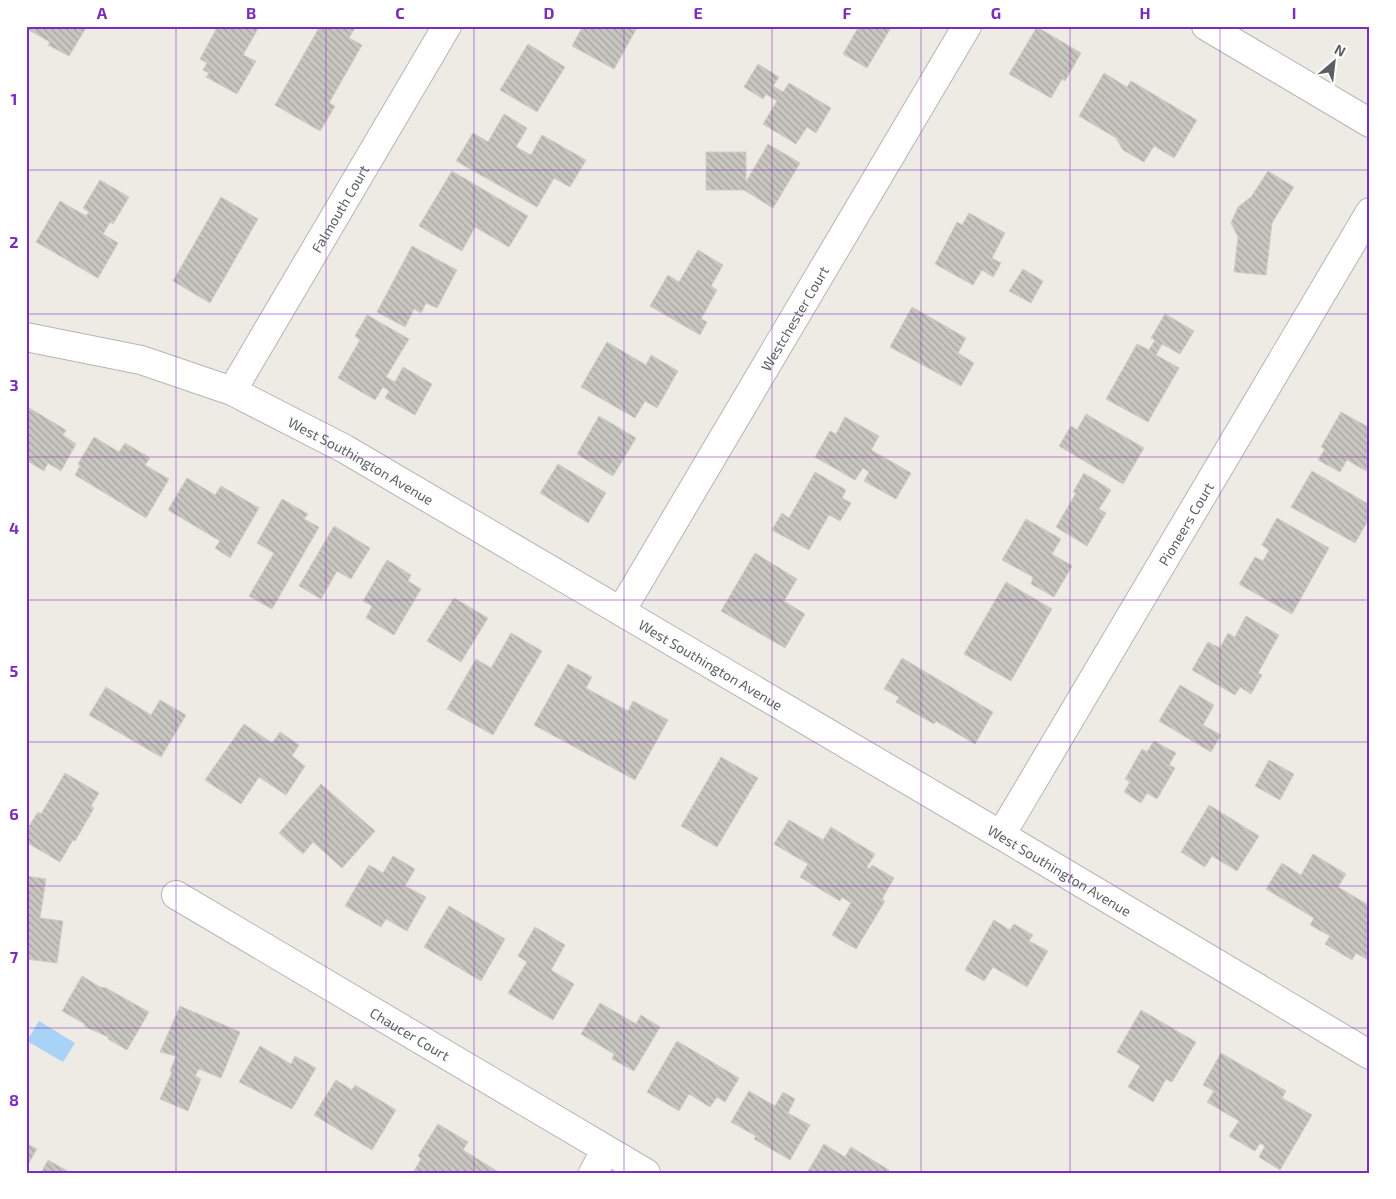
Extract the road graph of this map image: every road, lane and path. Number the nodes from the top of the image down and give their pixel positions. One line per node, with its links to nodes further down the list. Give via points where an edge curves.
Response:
1 (447, 26): 7 (street, Falmouth Court)
2 (967, 26): 8 (street, Westchester Court)
3 (1206, 26): 4 (street)
4 (1370, 123)
5 (1370, 212): 9 (street, Pioneers Court)
6 (26, 337): 7 (street, West Southington Avenue, via 141,360)
7 (232, 391): 8 (street, West Southington Avenue, via 345,449)
8 (621, 611): 9 (street, West Southington Avenue)
9 (1001, 835): 11 (street, West Southington Avenue)
10 (176, 895): 12 (street, Chaucer Court)
11 (1370, 1055)
12 (606, 1150): 13 (street); 14 (street, Chaucer Court)
13 (593, 1173)
14 (646, 1173)

